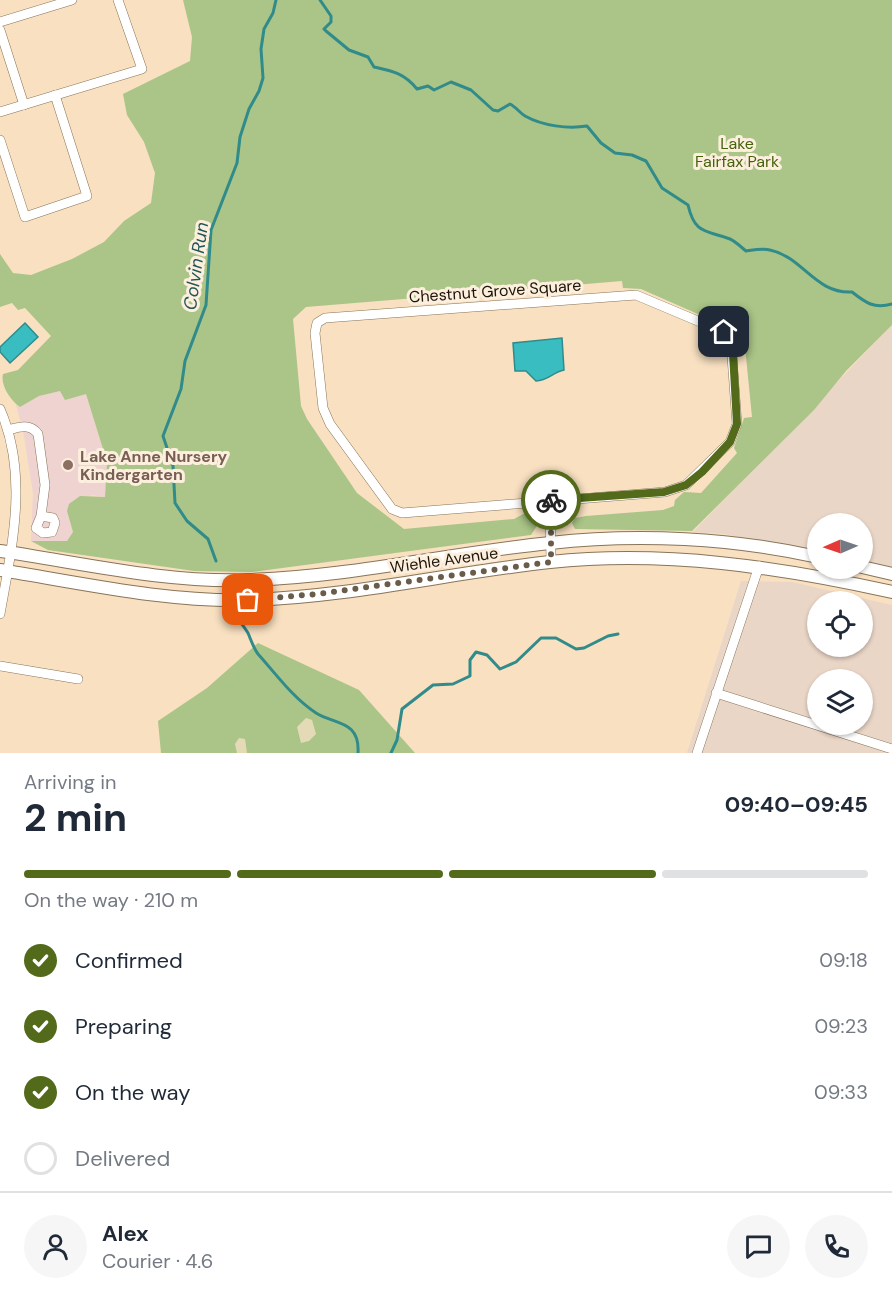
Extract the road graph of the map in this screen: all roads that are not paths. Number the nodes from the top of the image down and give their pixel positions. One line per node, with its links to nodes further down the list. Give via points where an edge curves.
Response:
1 (72, 0): 3 (street)
2 (118, 0): 5 (street, via 142,69)
3 (0, 22)
4 (0, 30): 6 (street)
5 (55, 95): 6 (street); 8 (street, via 87,196 25,217)
6 (24, 105): 7 (street)
7 (0, 112)
8 (0, 140)
9 (0, 409): 10 (street)
10 (8, 430): 12 (street, via 24,426 38,434 45,485); 14 (street, via 17,492)
11 (550, 500): 11 (street, Chestnut Grove Square, via 664,492 686,485 702,472 730,442 737,424 733,353 724,332 636,295 325,318 317,322 316,357 323,408 330,424 392,509 402,513); 13 (street)
12 (41, 516)
13 (551, 543): 14 (main road, Wiehle Avenue, via 315,575 246,580 172,578); 15 (main road, Wiehle Avenue, via 666,539); 16 (street)
14 (5, 552): 19 (street)
15 (807, 555)
16 (551, 562): 17 (main road, Wiehle Avenue, via 666,559); 19 (main road, Wiehle Avenue, via 248,600 172,597)
17 (759, 566): 21 (main road, Wiehle Avenue); 25 (street)
18 (873, 570): 20 (main road)
19 (4, 571): 22 (street)
20 (892, 574)
21 (892, 592)
22 (0, 614)
23 (0, 666): 24 (street)
24 (78, 679)
25 (716, 693): 26 (street); 27 (street)
26 (892, 749)
27 (696, 753)

